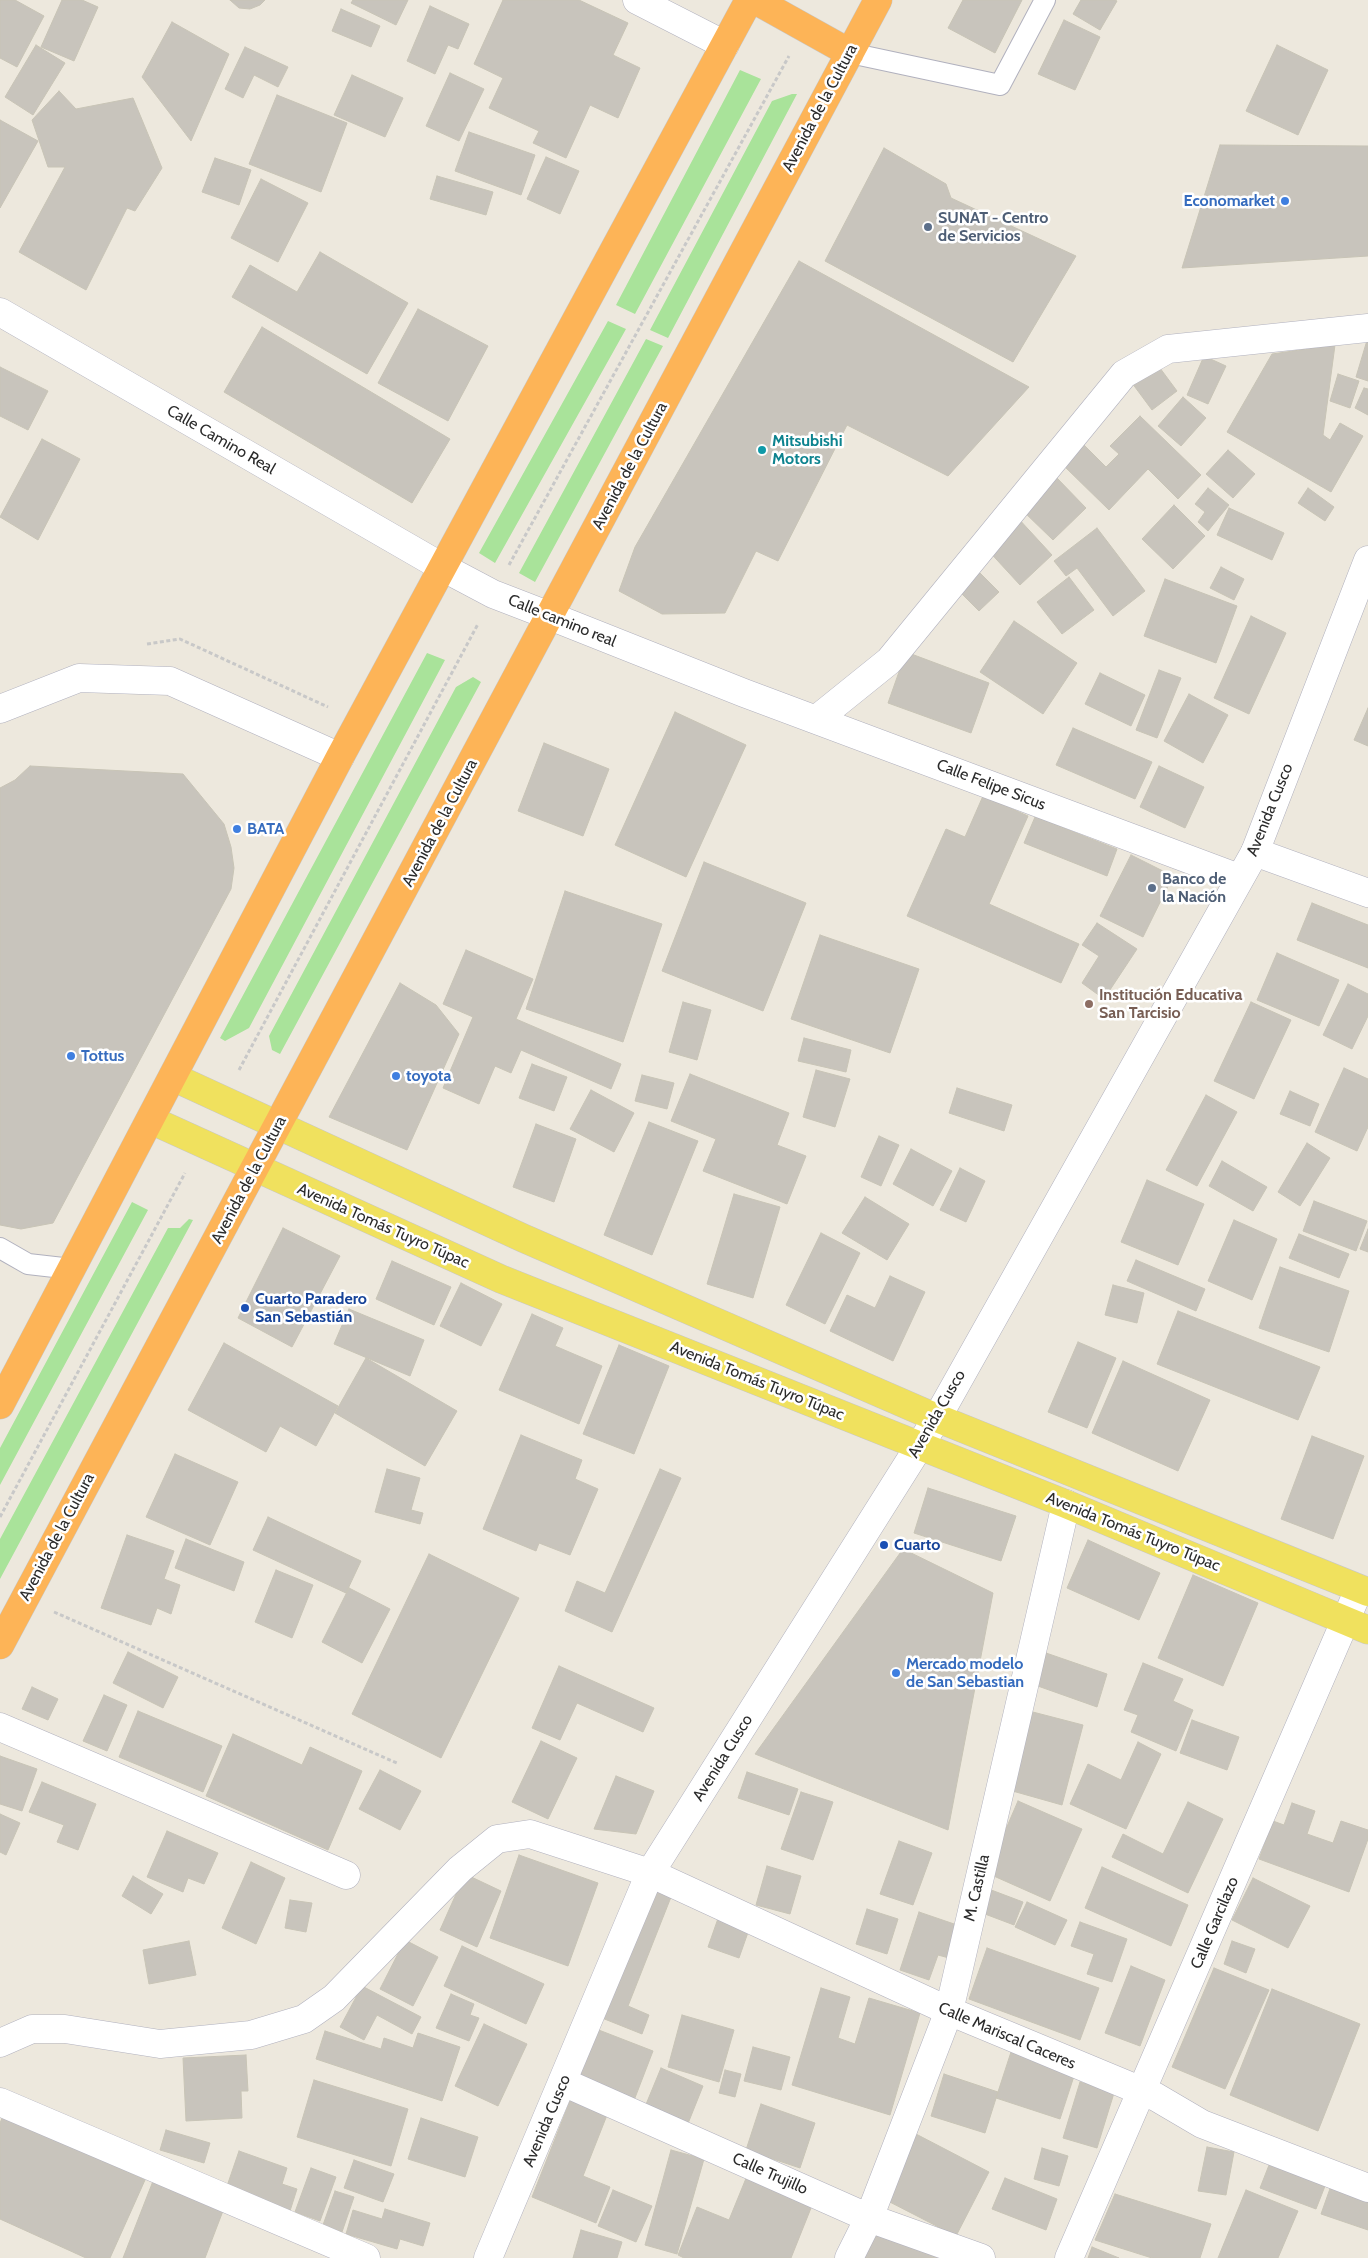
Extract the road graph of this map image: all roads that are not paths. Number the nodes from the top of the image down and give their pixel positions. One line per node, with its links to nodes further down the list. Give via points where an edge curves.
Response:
1 (637, 0): 6 (street)
2 (749, 0): 6 (highway)
3 (755, 0): 7 (highway)
4 (878, 0): 7 (highway, Avenida de la Cultura)
5 (1045, 0): 7 (lane, via 1000,85)
6 (725, 45): 11 (highway)
7 (850, 53): 12 (highway, Avenida de la Cultura)
8 (0, 312): 11 (street, Calle Camino Real)
9 (1368, 328): 15 (street, via 1168,349 1124,374 889,662)
10 (1368, 560): 17 (street, Avenida Cusco)
11 (442, 567): 12 (street, Calle camino real, via 494,594); 16 (highway)
12 (550, 616): 13 (street, Calle camino real); 22 (highway, Avenida de la Cultura)
13 (744, 692): 15 (street, Calle Felipe Sicus)
14 (0, 709): 16 (street, via 79,678 170,681)
15 (817, 719): 18 (street, Calle Felipe Sicus)
16 (340, 757): 20 (highway)
17 (1255, 852): 18 (street, Avenida Cusco); 19 (street)
18 (1239, 878): 27 (street, Avenida Cusco)
19 (1368, 893)
20 (173, 1077): 21 (highway); 22 (main road, Avenida Tomás Tuyro Túpac)
21 (151, 1120): 23 (main road, Avenida Tomás Tuyro Túpac); 25 (highway)
22 (279, 1126): 23 (highway, Avenida de la Cultura); 27 (main road, Avenida Tomás Tuyro Túpac, via 524,1238)
23 (256, 1168): 28 (main road, Avenida Tomás Tuyro Túpac, via 501,1279); 32 (highway, Avenida de la Cultura)
24 (0, 1248): 25 (lane, via 28,1264)
25 (72, 1269): 26 (highway)
26 (0, 1405)
27 (937, 1418): 28 (street, Avenida Cusco); 30 (main road, Avenida Tomás Tuyro Túpac)
28 (920, 1446): 29 (main road, Avenida Tomás Tuyro Túpac); 34 (street, Avenida Cusco)
29 (1066, 1504): 31 (main road, Avenida Tomás Tuyro Túpac); 36 (street, M. Castilla)
30 (1364, 1590): 31 (street, Calle Garcilazo)
31 (1357, 1626): 39 (street, Calle Garcilazo)
32 (0, 1645)
33 (0, 1727): 35 (street)
34 (650, 1873): 36 (street, Calle Mariscal Caceres); 37 (street, Calle Mariscal Caceres, via 530,1834 498,1839 460,1869 334,1998 304,2019 251,2035 160,2044 65,2029 32,2029); 38 (street, Avenida Cusco)
35 (346, 1875)
36 (949, 2011): 39 (street, Calle Mariscal Caceres); 42 (street, M. Castilla)
37 (0, 2043)
38 (564, 2082): 42 (street, Calle Trujillo); 44 (street, Avenida Cusco)
39 (1142, 2092): 41 (street, Calle Mariscal Caceres, via 1202,2124); 47 (street, Calle Garcilazo)
40 (0, 2102): 43 (street)
41 (1368, 2188)
42 (869, 2218): 45 (street, M. Castilla); 46 (street, Calle Trujillo)
43 (366, 2258)
44 (488, 2258)
45 (849, 2258)
46 (980, 2258)
47 (1069, 2258)

